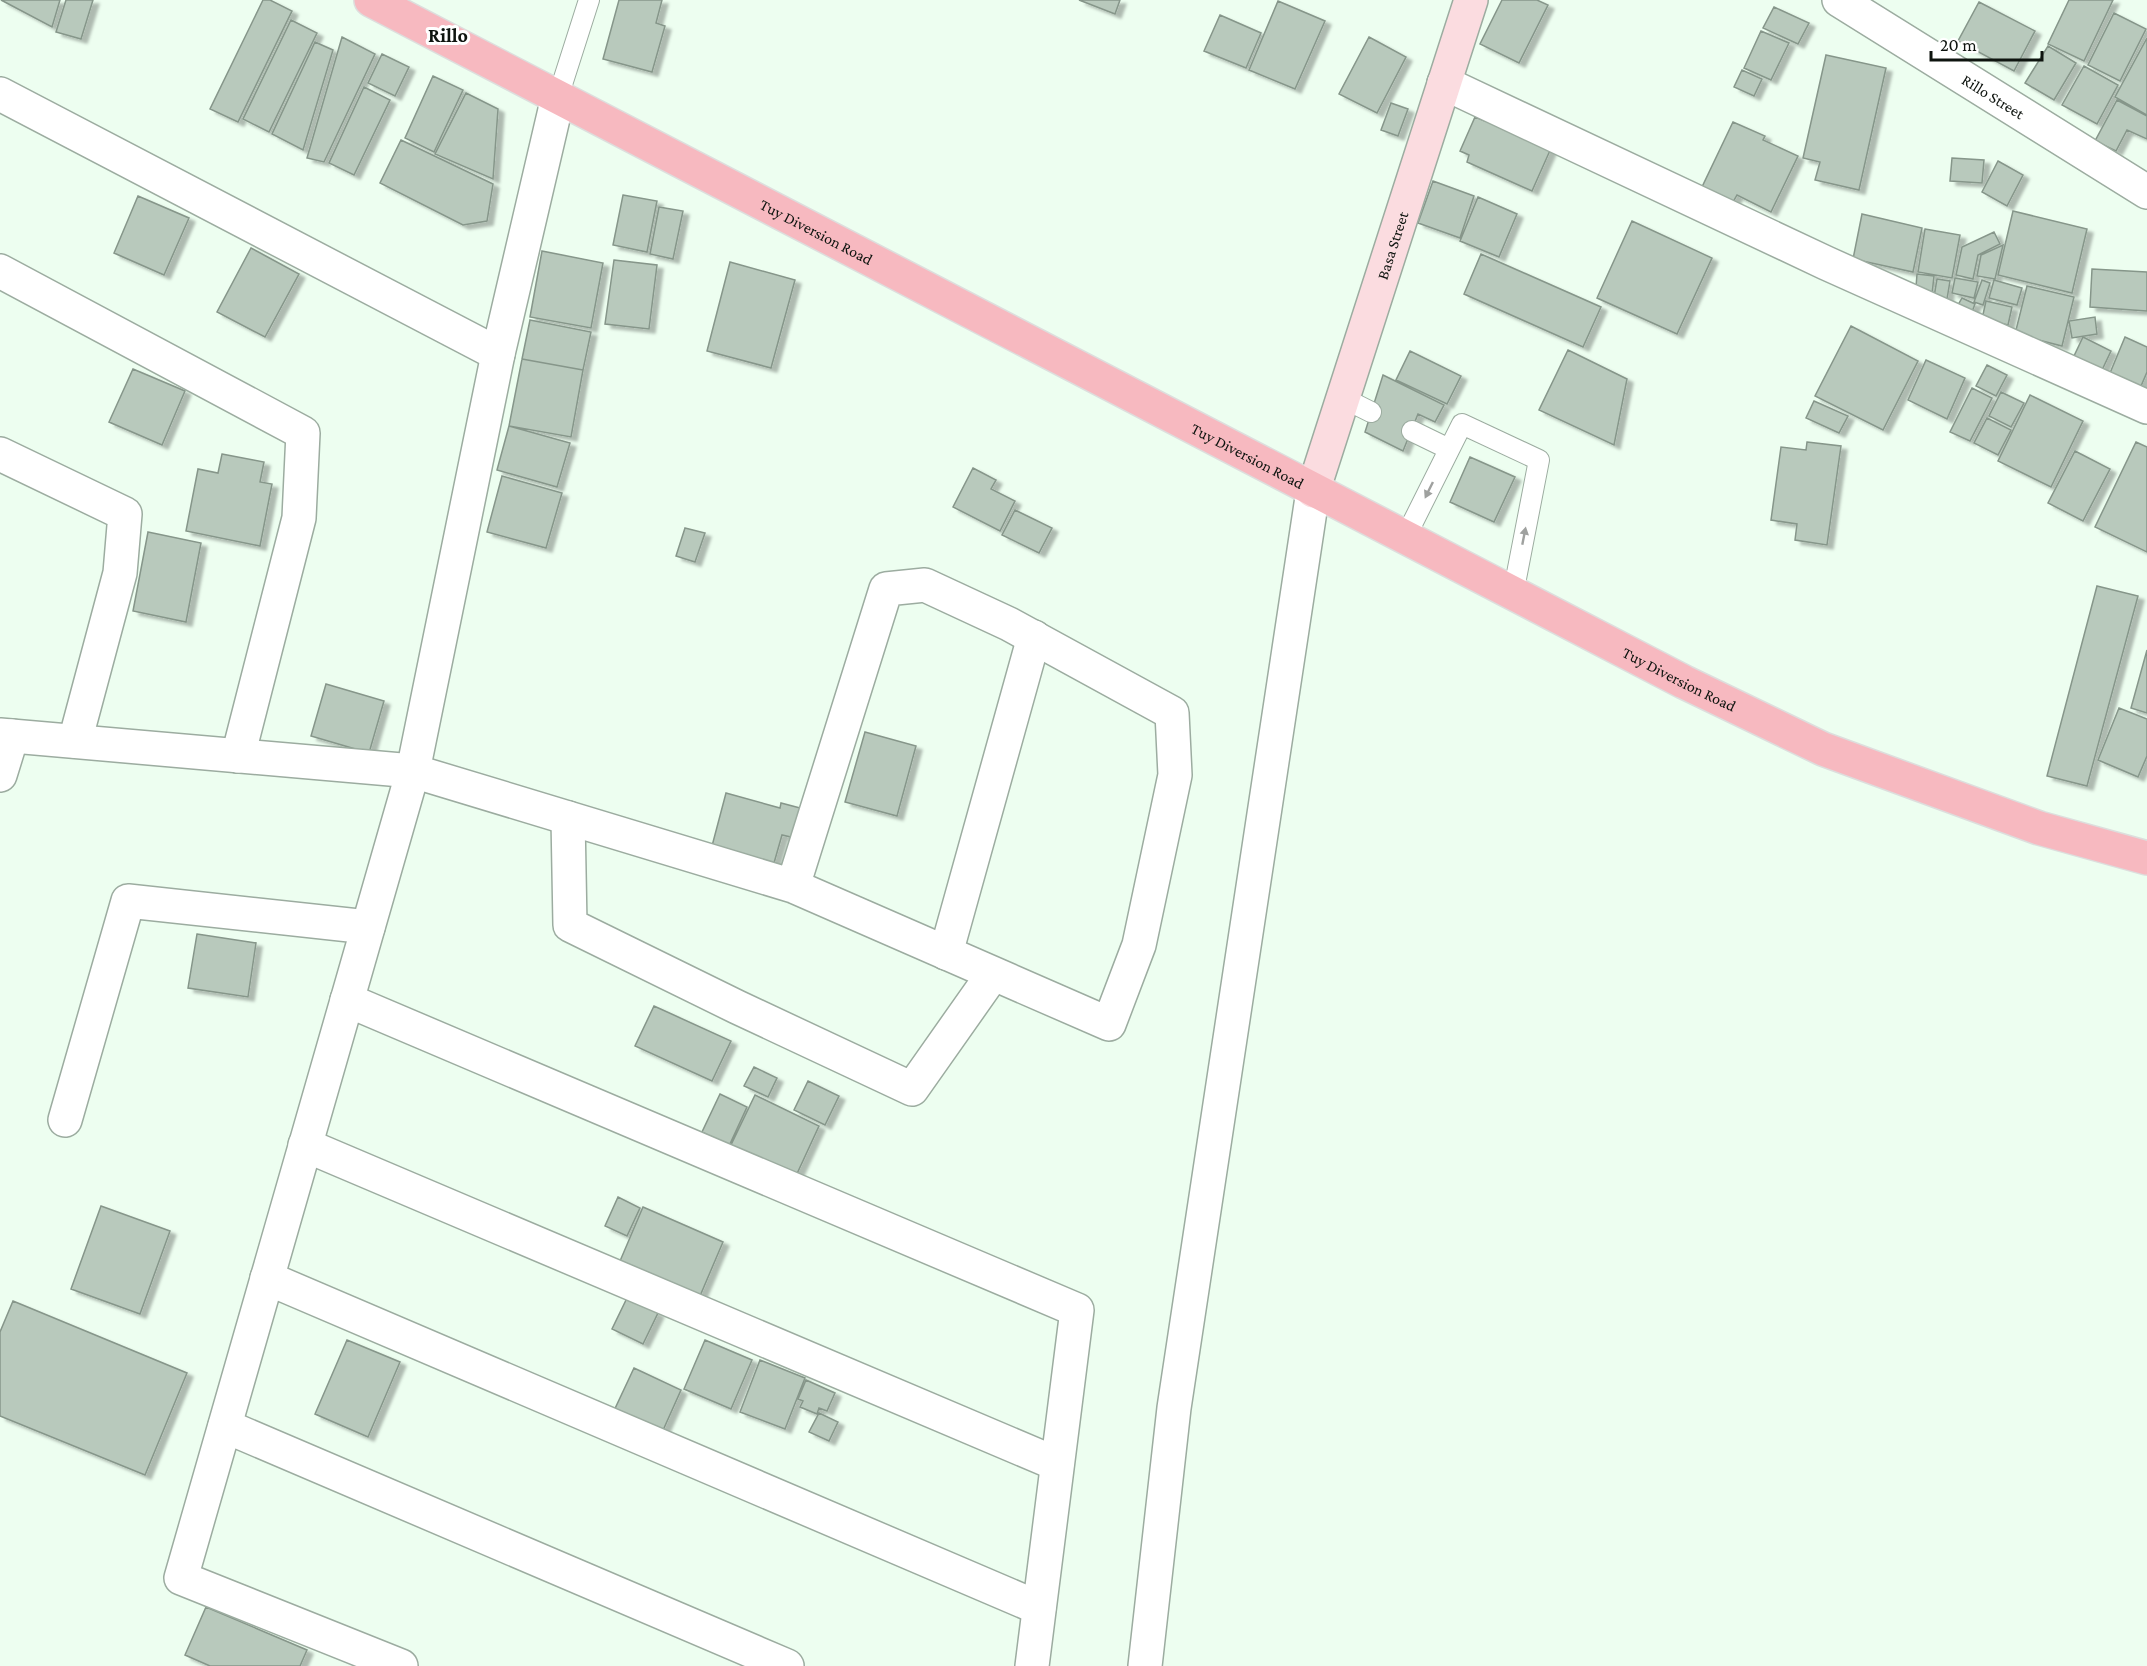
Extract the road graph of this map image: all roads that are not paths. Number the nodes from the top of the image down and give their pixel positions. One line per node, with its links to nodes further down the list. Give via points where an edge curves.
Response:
1 (371, 0): 7 (main road, Tuy Diversion Road)
2 (589, 0): 7 (lane)
3 (1471, 0): 5 (street, Basa Street)
4 (1839, 0): 8 (street, Rillo Street)
5 (1444, 83): 11 (street, via 1826,263); 15 (street, Basa Street, via 1357,405)
6 (0, 94): 10 (street)
7 (558, 97): 10 (street); 15 (main road, Tuy Diversion Road)
8 (2147, 192)
9 (0, 271): 21 (street, via 303,434 299,518)
10 (498, 354): 22 (street)
11 (2147, 408)
12 (1412, 431): 13 (lane)
13 (1449, 449): 16 (lane, one-way to 16); 17 (lane, one-way to 13, via 1539,460 1461,424)
14 (0, 454): 20 (street, via 125,513 120,573)
15 (1313, 491): 16 (main road, Tuy Diversion Road); 40 (street, via 1174,1408)
16 (1405, 538): 17 (main road, Tuy Diversion Road)
17 (1513, 594): 25 (main road, Tuy Diversion Road, via 1823,749 2039,828)
18 (1034, 637): 26 (street, via 925,585 886,589); 28 (street); 29 (street, via 1172,713 1175,775 1139,945 1109,1024)
19 (6, 735): 20 (street); 23 (street)
20 (75, 741): 21 (street)
21 (238, 756): 22 (street)
22 (412, 771): 24 (street); 27 (street)
23 (0, 775)
24 (568, 818): 26 (street); 29 (street, via 570,925 912,1089)
25 (2147, 858)
26 (793, 886): 28 (street)
27 (368, 927): 30 (street); 31 (street, via 128,901)
28 (946, 954): 29 (street)
29 (993, 974)
30 (347, 1000): 32 (street); 35 (street, via 1077,1310)
31 (65, 1120)
32 (305, 1145): 33 (street); 35 (street)
33 (267, 1278): 34 (street); 36 (street)
34 (225, 1426): 37 (street, via 181,1578); 38 (street)
35 (1057, 1464): 36 (street)
36 (1039, 1608): 39 (street)
37 (401, 1666)
38 (787, 1666)
39 (1032, 1666)
40 (1144, 1666)

